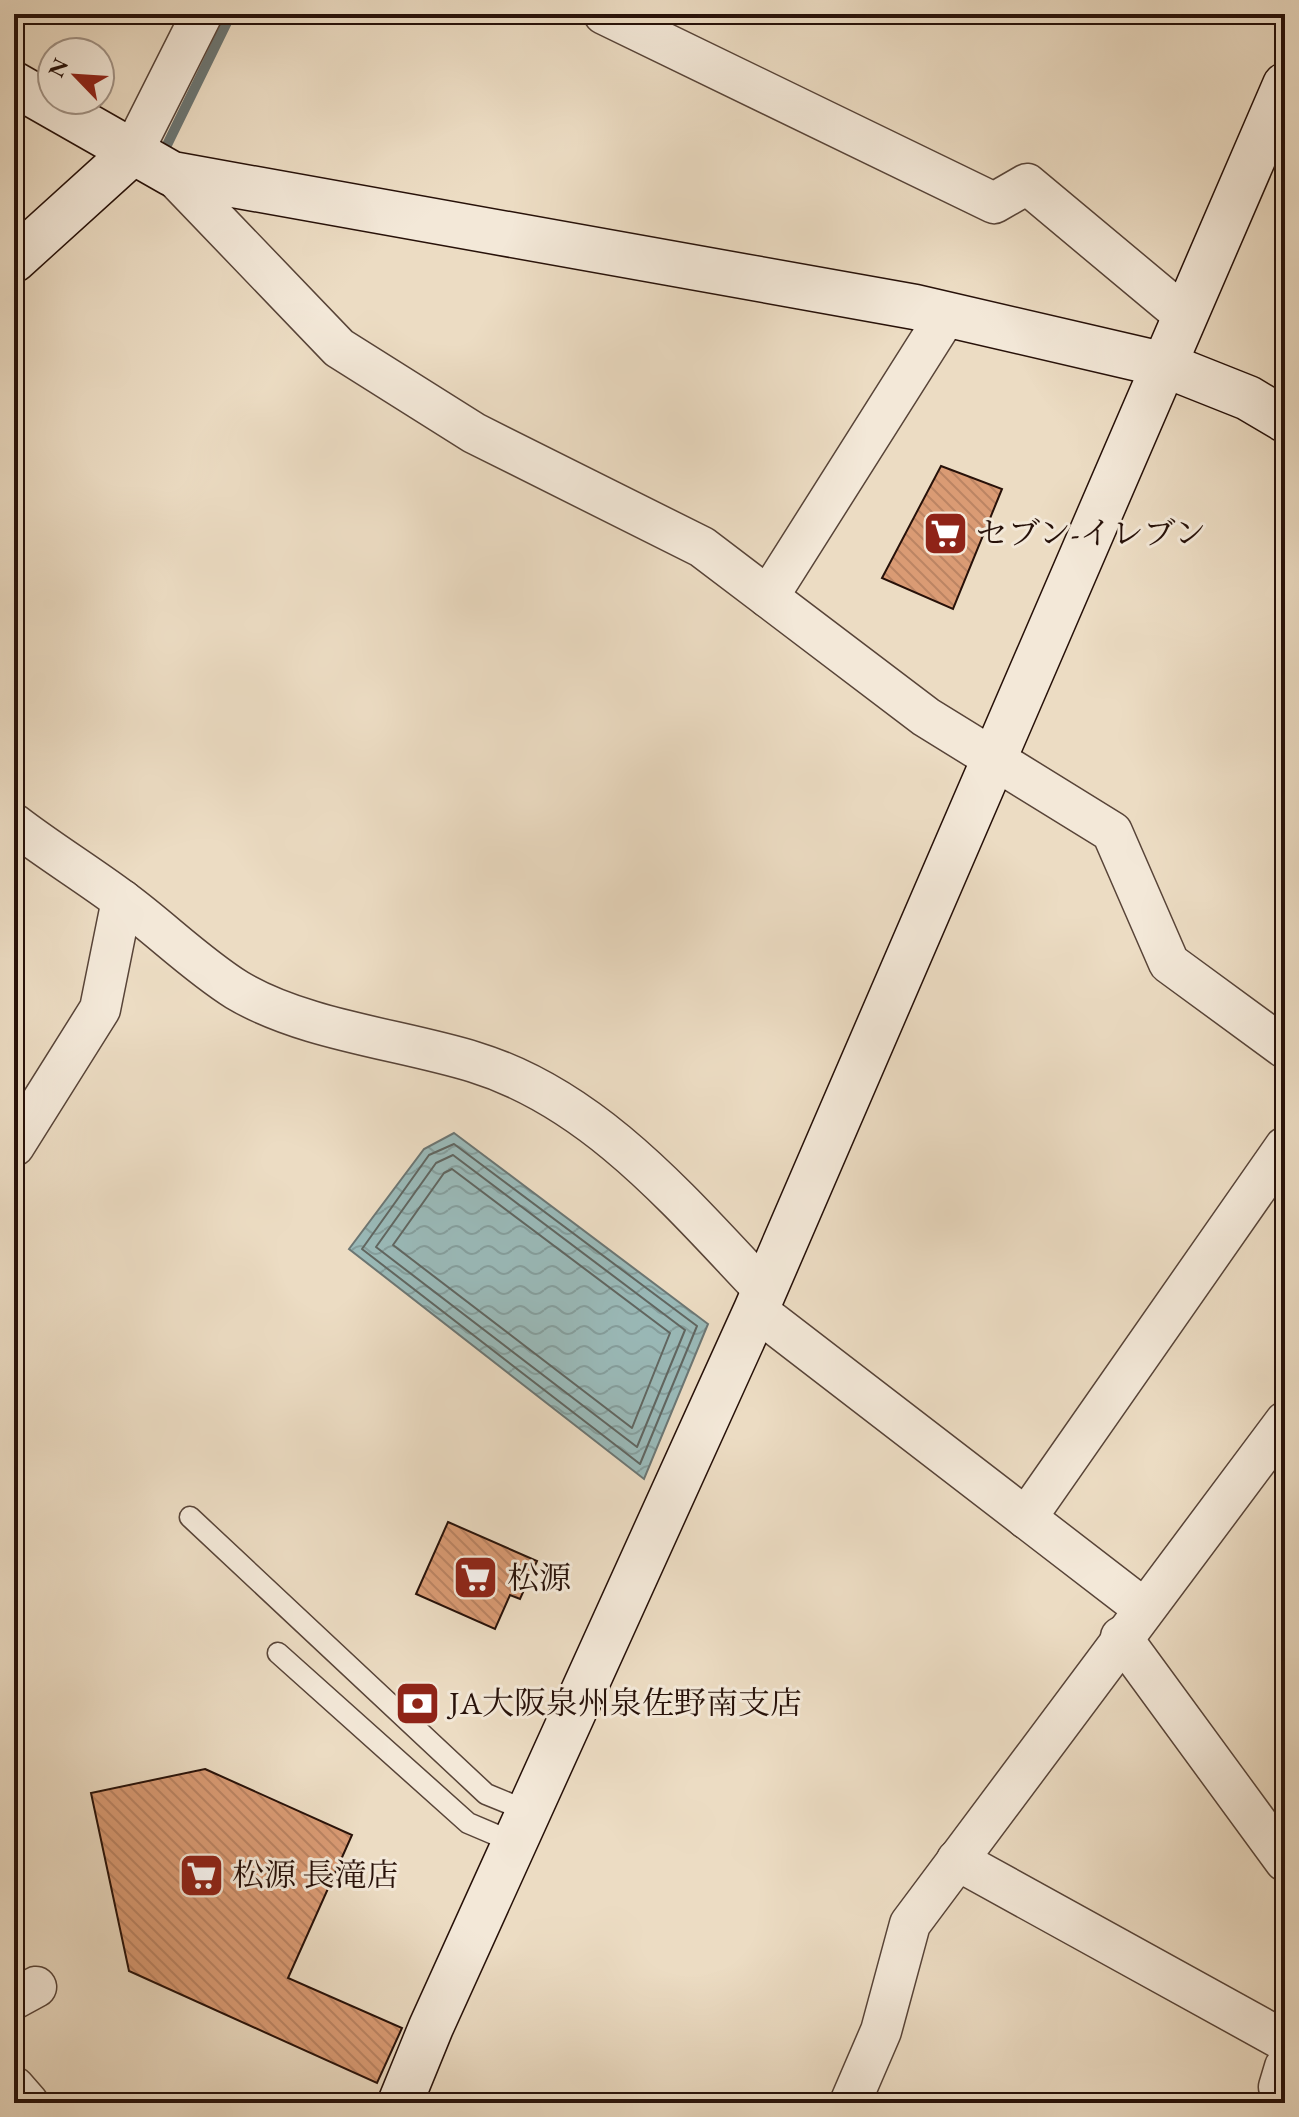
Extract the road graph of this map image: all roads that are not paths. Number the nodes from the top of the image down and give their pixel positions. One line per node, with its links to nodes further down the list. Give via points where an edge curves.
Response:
1 (202, 14): 5 (street)
2 (604, 14): 11 (street, via 994,203 1027,184)
3 (14, 84): 5 (street)
4 (1285, 85): 11 (street)
5 (132, 153): 6 (street); 9 (street)
6 (172, 174): 7 (street); 8 (street)
7 (260, 189): 8 (street); 10 (street)
8 (233, 237): 14 (street, via 339,348 474,433 702,547)
9 (14, 260)
10 (947, 314): 12 (street); 14 (street)
11 (1185, 316): 12 (street)
12 (1165, 365): 13 (street, via 1248,398); 15 (street)
13 (1285, 420)
14 (768, 597): 15 (street, via 926,717)
15 (996, 759): 18 (street, via 1112,832 1169,963); 21 (street)
16 (14, 824): 17 (street)
17 (122, 900): 19 (street, via 100,1009); 21 (street, via 237,990 285,1012 477,1062 560,1103 608,1135 669,1190)
18 (1285, 1048)
19 (14, 1146)
20 (1285, 1147): 24 (street)
21 (760, 1301): 24 (street); 27 (street)
22 (1285, 1422): 25 (street)
23 (190, 1517): 27 (lane)
24 (1026, 1518): 25 (street)
25 (1132, 1622): 28 (street); 29 (street)
26 (278, 1653): 27 (lane, via 468,1823)
27 (522, 1828): 33 (street)
28 (957, 1860): 30 (street); 34 (street, via 910,1924 881,2031)
29 (1285, 1861)
30 (1285, 2041)
31 (14, 2087): 32 (street)
32 (28, 2103)
33 (400, 2103)
34 (850, 2103)

